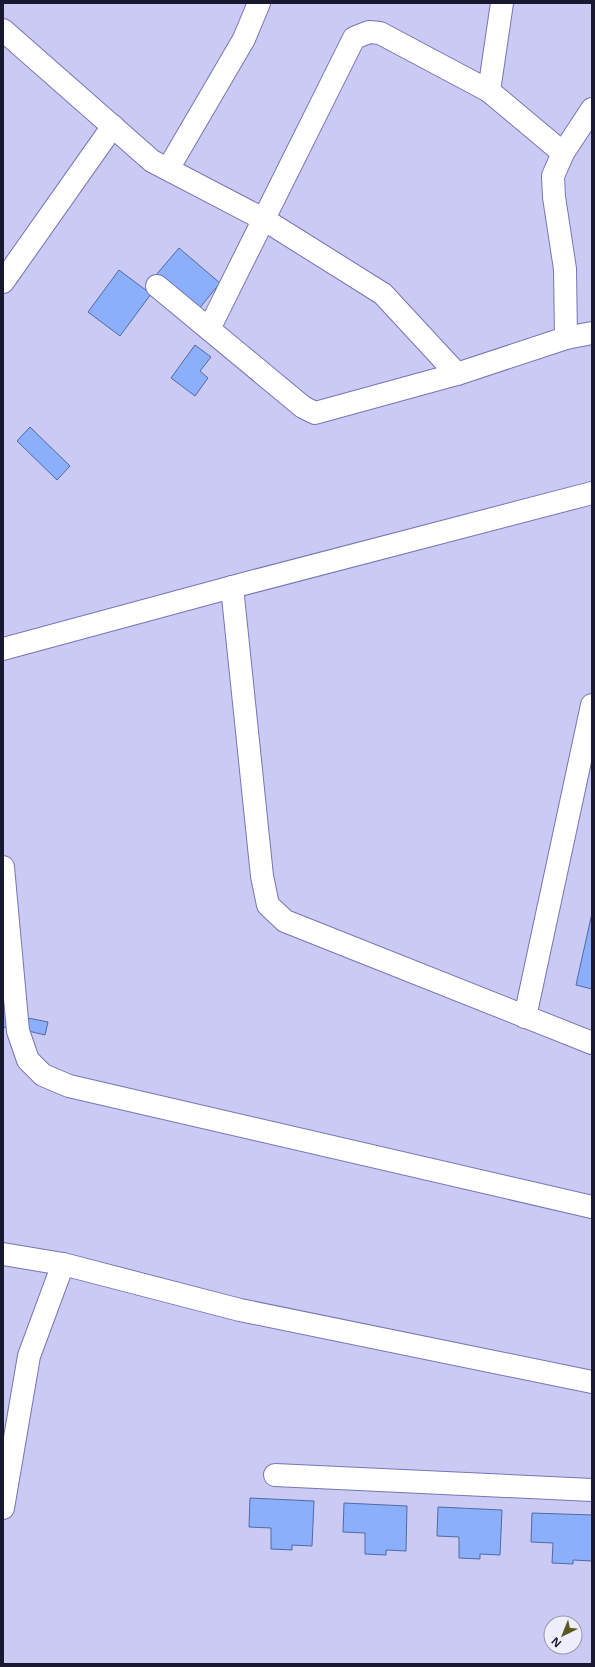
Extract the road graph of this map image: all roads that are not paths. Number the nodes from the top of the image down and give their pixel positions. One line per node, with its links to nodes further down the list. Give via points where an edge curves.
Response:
1 (259, 3): 8 (street, via 244,39)
2 (502, 3): 4 (street)
3 (3, 30): 6 (street)
4 (489, 91): 7 (street); 9 (street, via 380,33 369,32 354,38)
5 (592, 110): 7 (street)
6 (113, 126): 8 (street, via 152,161); 10 (street)
7 (563, 153): 14 (street, via 553,176 565,269)
8 (168, 169): 9 (street)
9 (265, 220): 12 (street); 15 (street, via 383,294)
10 (3, 282)
11 (157, 286): 12 (street)
12 (209, 329): 15 (street, via 303,407 315,413)
13 (592, 334): 14 (street)
14 (566, 338): 15 (street)
15 (458, 374)
16 (592, 493): 17 (street)
17 (232, 587): 18 (street); 21 (street, via 262,876 268,905 285,921)
18 (3, 648)
19 (592, 706): 21 (street)
20 (3, 867): 23 (street, via 18,1031 28,1060 43,1075 69,1086)
21 (524, 1017): 22 (street)
22 (592, 1043)
23 (592, 1207)
24 (3, 1254): 25 (street)
25 (64, 1264): 26 (street, via 240,1310); 29 (street, via 29,1356)
26 (592, 1382)
27 (275, 1475): 28 (street)
28 (592, 1490)
29 (3, 1508)

